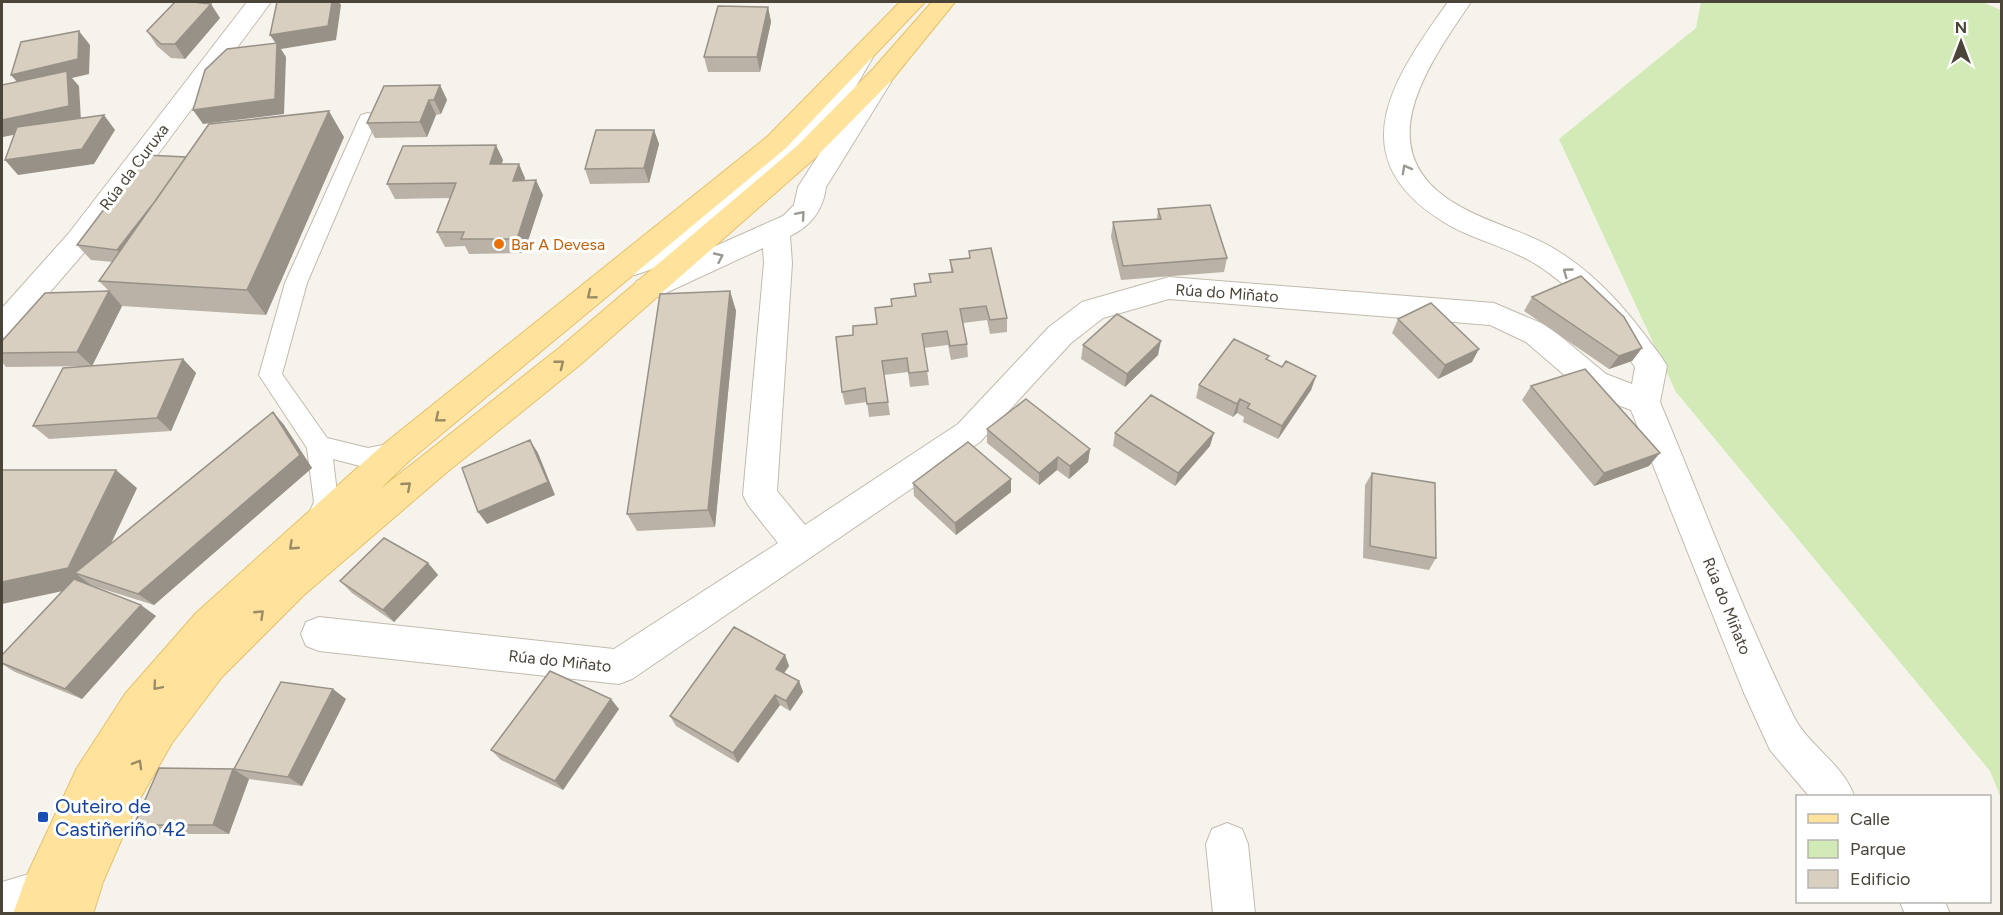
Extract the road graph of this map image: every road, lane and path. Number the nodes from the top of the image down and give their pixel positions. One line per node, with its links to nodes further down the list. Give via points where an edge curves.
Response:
1 (259, 2): 13 (street, Rúa da Curuxa, via 79,240)
2 (913, 2): 5 (main road)
3 (944, 2): 5 (main road)
4 (1459, 2): 14 (street, one-way to 4, via 1651,366 1598,298 1544,256 1449,213 1415,185 1404,169 1394,135 1402,96)
5 (874, 63): 7 (main road, via 806,152); 8 (street); 11 (main road)
6 (368, 119): 15 (lane, via 296,283 270,375)
7 (775, 169): 8 (street); 9 (main road)
8 (812, 188): 10 (street, one-way to 8, via 805,213)
9 (721, 216): 10 (street, via 753,230); 11 (street); 12 (main road)
10 (776, 231): 12 (street, one-way to 10); 18 (street, via 778,263 760,495)
11 (618, 272): 16 (main road, one-way to 16)
12 (647, 290): 22 (main road, one-way to 12, via 158,730 208,664 291,584)
13 (2, 327)
14 (1644, 402): 18 (street, Rúa do Miñato, via 1596,383 1537,334 1494,314 1169,288 1093,310 1060,335 969,433); 20 (street, Rúa do Miñato, via 1784,737)
15 (319, 446): 16 (lane, via 368,458); 17 (lane, via 326,502)
16 (397, 452): 17 (main road)
17 (317, 523): 22 (main road, one-way to 22, via 209,624 139,707 92,782)
18 (801, 546): 19 (street, Rúa do Miñato, via 619,667)
19 (319, 634)
20 (1833, 795)
21 (1227, 844): 24 (street)
22 (58, 899): 23 (street)
23 (2, 903)
24 (1234, 914)

